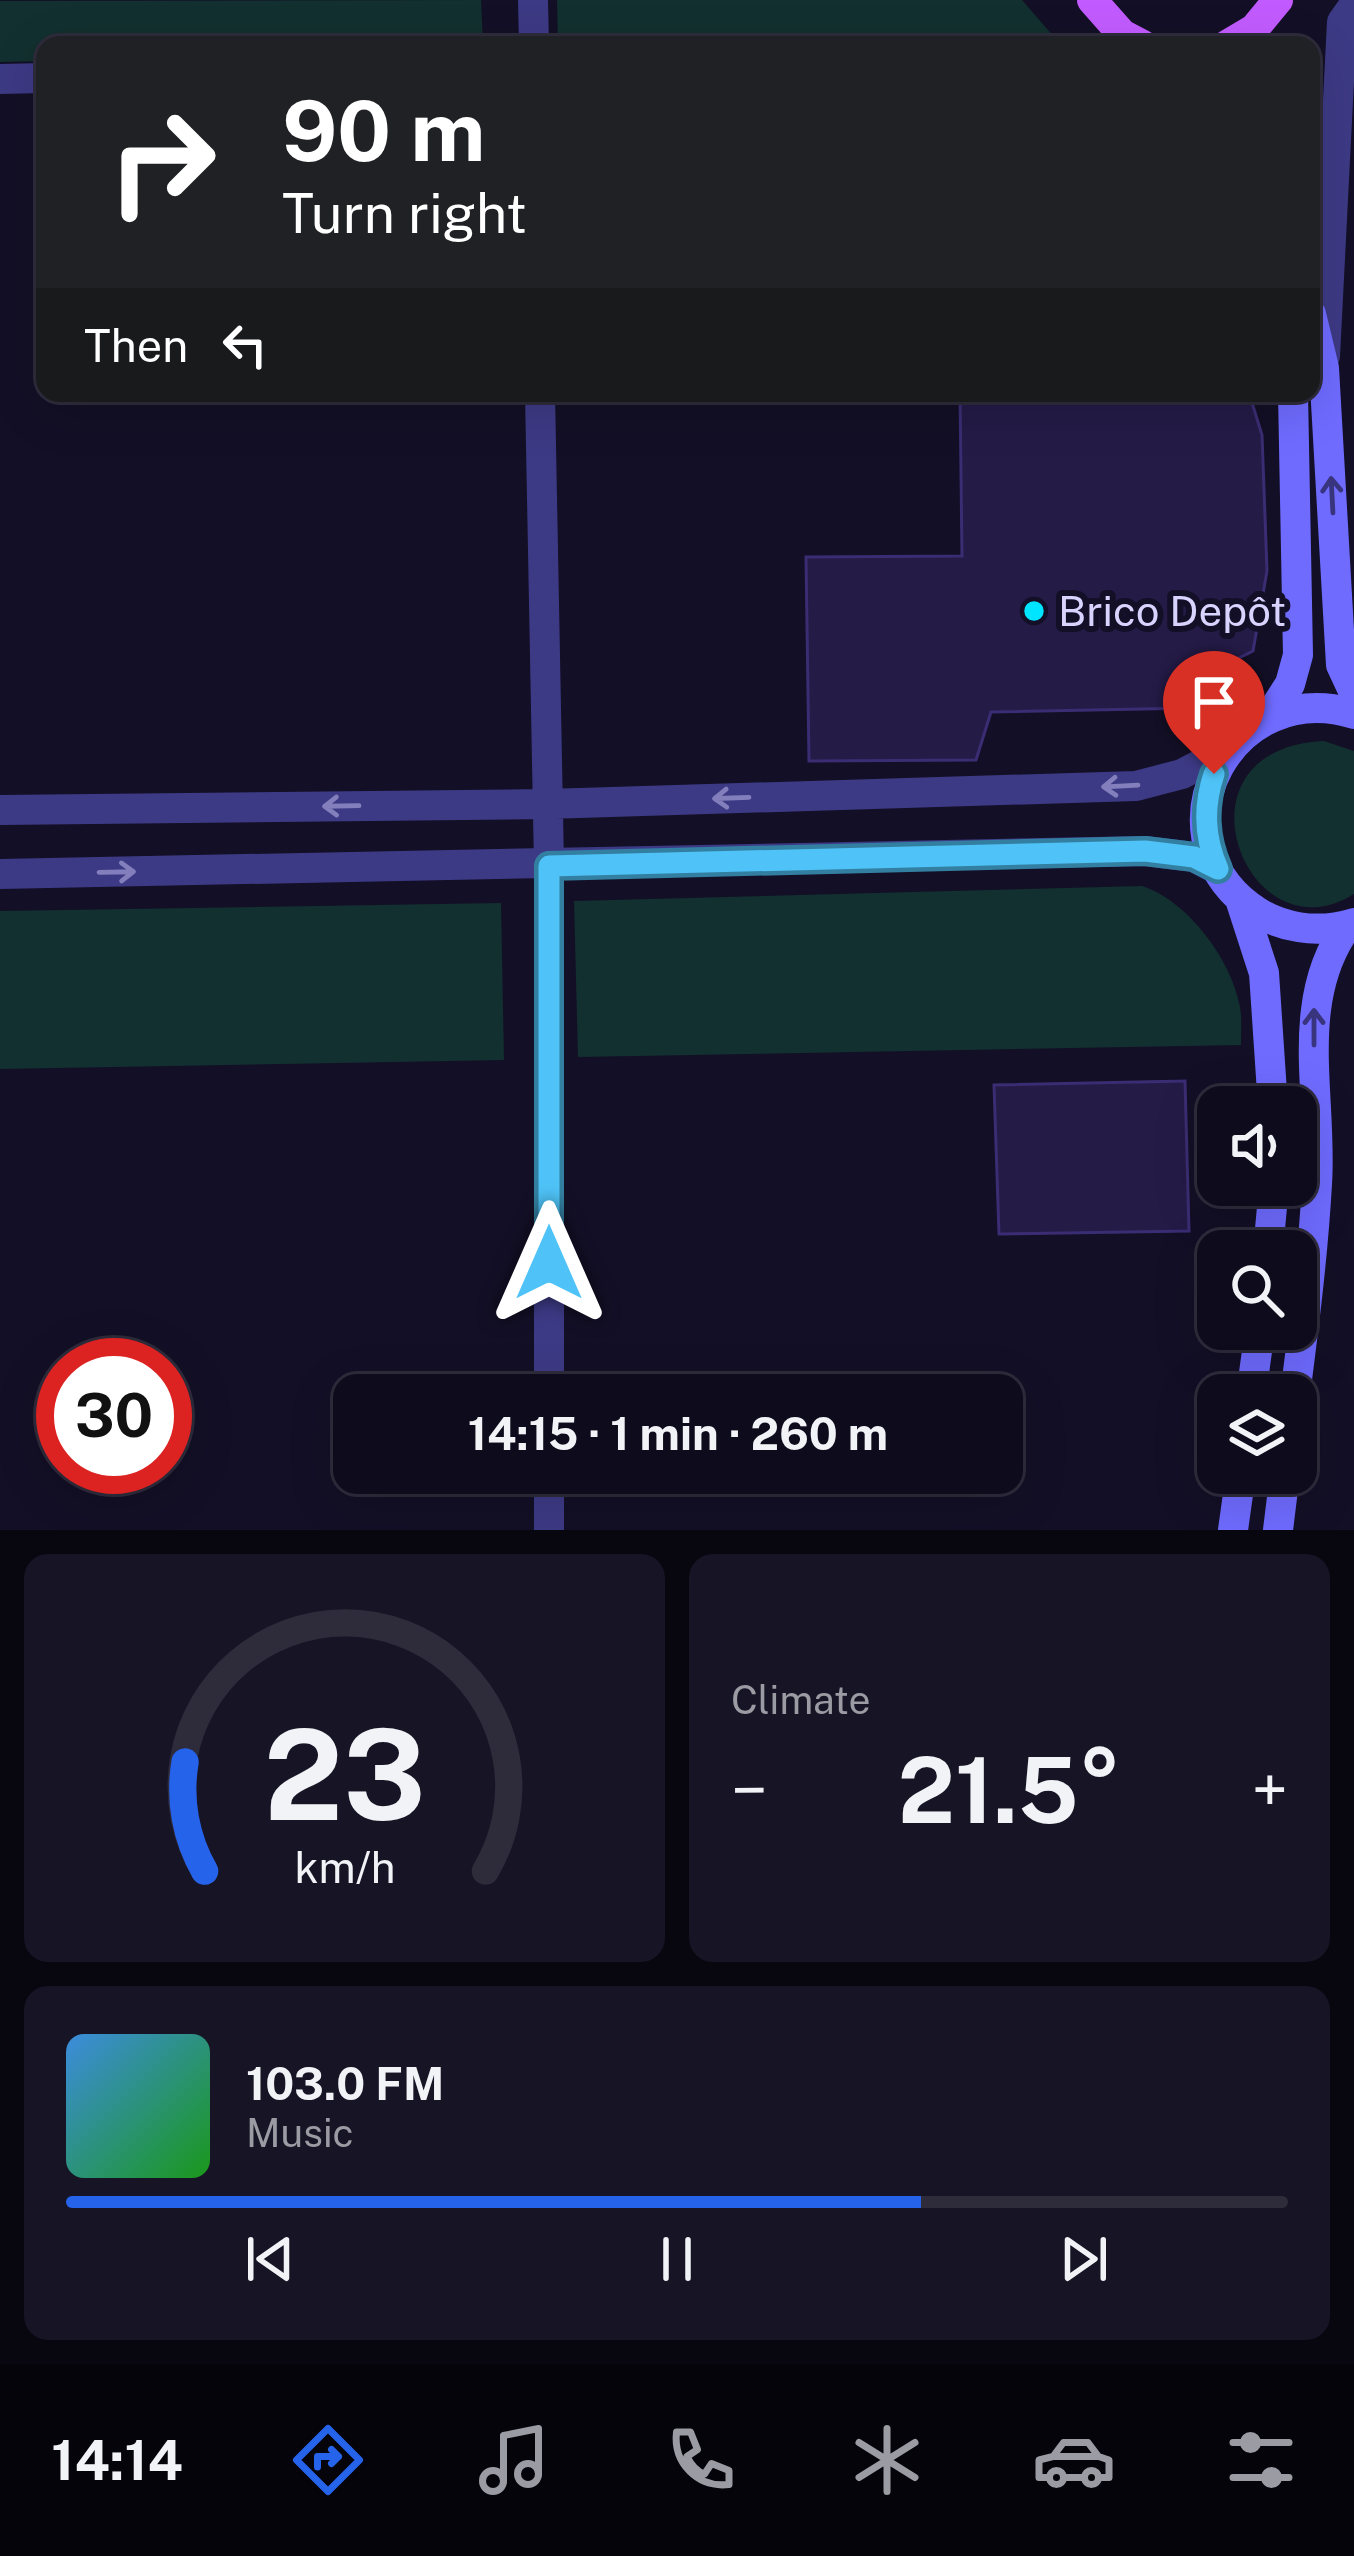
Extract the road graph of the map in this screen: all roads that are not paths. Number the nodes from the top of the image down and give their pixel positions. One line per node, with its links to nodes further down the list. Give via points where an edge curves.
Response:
1 (533, 0): 5 (street)
2 (1092, 0): 6 (main road)
3 (1278, 0): 7 (main road)
4 (1354, 5): 11 (street, via 1342,22)
5 (534, 36)
6 (1129, 36)
7 (1249, 36)
8 (36, 78): 9 (street)
9 (0, 79)
10 (1320, 351): 11 (street)
11 (1324, 368): 14 (street, one-way to 11, via 1341,664)
12 (540, 402): 18 (street)
13 (1294, 402): 16 (street, via 1298,655)
14 (1354, 693)
15 (1354, 714): 16 (street, via 1305,707)
16 (1268, 718): 17 (street)
17 (1229, 748): 18 (street, one-way to 18, via 1182,774 1136,786); 21 (street, via 1207,796)
18 (547, 803): 19 (street, one-way to 19); 20 (street)
19 (0, 810)
20 (549, 866): 21 (street, via 1145,851); 22 (street, one-way to 20); 26 (street)
21 (1218, 869): 23 (street)
22 (0, 874)
23 (1240, 899): 24 (street, via 1281,924); 25 (street, via 1264,973)
24 (1351, 924): 27 (street, one-way to 24, via 1318,1178 1314,1004 1332,947)
25 (1272, 1086)
26 (549, 1374)
27 (1297, 1374)
28 (549, 1494): 31 (street)
29 (1237, 1494): 32 (street)
30 (1282, 1494): 33 (street)
31 (549, 1530)
32 (1233, 1530)
33 (1277, 1530)

